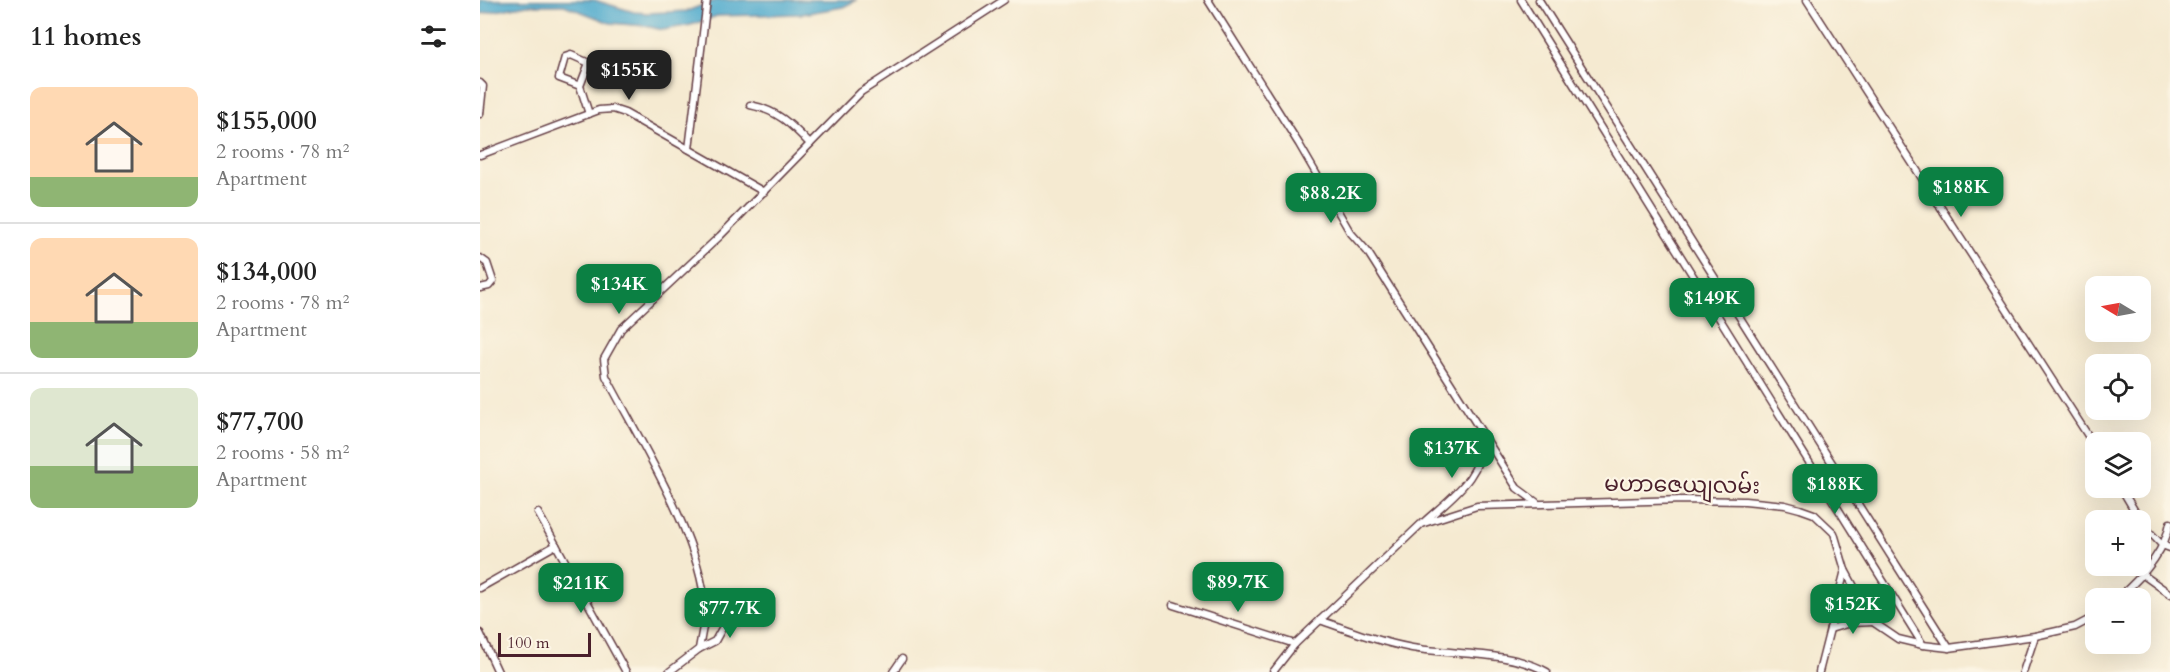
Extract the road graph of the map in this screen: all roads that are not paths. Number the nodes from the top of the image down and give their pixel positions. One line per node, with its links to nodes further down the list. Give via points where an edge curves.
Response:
1 (707, 0): 14 (street)
2 (1004, 0): 12 (street, via 861,92)
3 (1208, 0): 19 (street, via 1350,232 1367,251)
4 (1521, 0): 45 (street)
5 (1539, 0): 46 (street)
6 (1807, 0): 20 (street)
7 (480, 83): 10 (street)
8 (580, 86): 8 (street, via 589,63 571,55 565,57 559,78); 11 (street)
9 (750, 105): 12 (street, via 770,109 788,120)
10 (480, 114)
11 (589, 114): 14 (street, via 599,110 620,111); 15 (street)
12 (810, 144): 16 (street)
13 (480, 146): 15 (street)
14 (689, 149): 16 (street)
15 (482, 154)
16 (764, 192): 47 (street, via 621,329 604,359 606,376 669,498 697,564 705,609)
17 (480, 258): 18 (street, via 488,263 493,280 489,286)
18 (480, 288)
19 (1481, 431): 21 (street, via 1517,489); 24 (street, via 1482,457 1477,469)
20 (2086, 432)
21 (1537, 502): 24 (street, မဟာဇေယျလမ်း, via 1478,506); 30 (street, မဟာဇေယျလမ်း, via 1684,500 1785,505 1814,514 1826,523 1837,540)
22 (538, 513): 27 (street)
23 (2170, 523): 26 (street)
24 (1421, 524): 38 (street)
25 (2151, 533): 26 (street)
26 (2162, 545): 28 (street); 29 (street)
27 (555, 546): 33 (street); 51 (street)
28 (2170, 548)
29 (2151, 561)
30 (1845, 570): 39 (street, မဟာဇေယျလမ်း); 41 (street)
31 (2140, 576): 34 (street)
32 (2145, 576): 35 (street)
33 (480, 588)
34 (2128, 588)
35 (2170, 594)
36 (736, 603): 47 (street, via 715,640)
37 (1173, 605): 44 (street)
38 (1320, 620): 44 (street); 49 (street, via 1366,638 1520,662)
39 (1873, 622): 41 (street); 45 (street, မဟာဇေယျလမ်း, via 1898,639)
40 (2085, 622): 43 (street, မဟာဇေယျလမ်း)
41 (1830, 629): 55 (street)
42 (480, 633): 50 (street)
43 (2035, 636): 46 (street, မဟာဇေယျလမ်း); 56 (street)
44 (1295, 644): 54 (street)
45 (1923, 645): 46 (street, မဟာဇေယျလမ်း)
46 (1949, 648)
47 (699, 649): 52 (street)
48 (902, 659): 53 (street)
49 (1543, 671)
50 (498, 672)
51 (626, 672)
52 (669, 672)
53 (893, 672)
54 (1273, 672)
55 (1819, 672)
56 (2023, 672)

